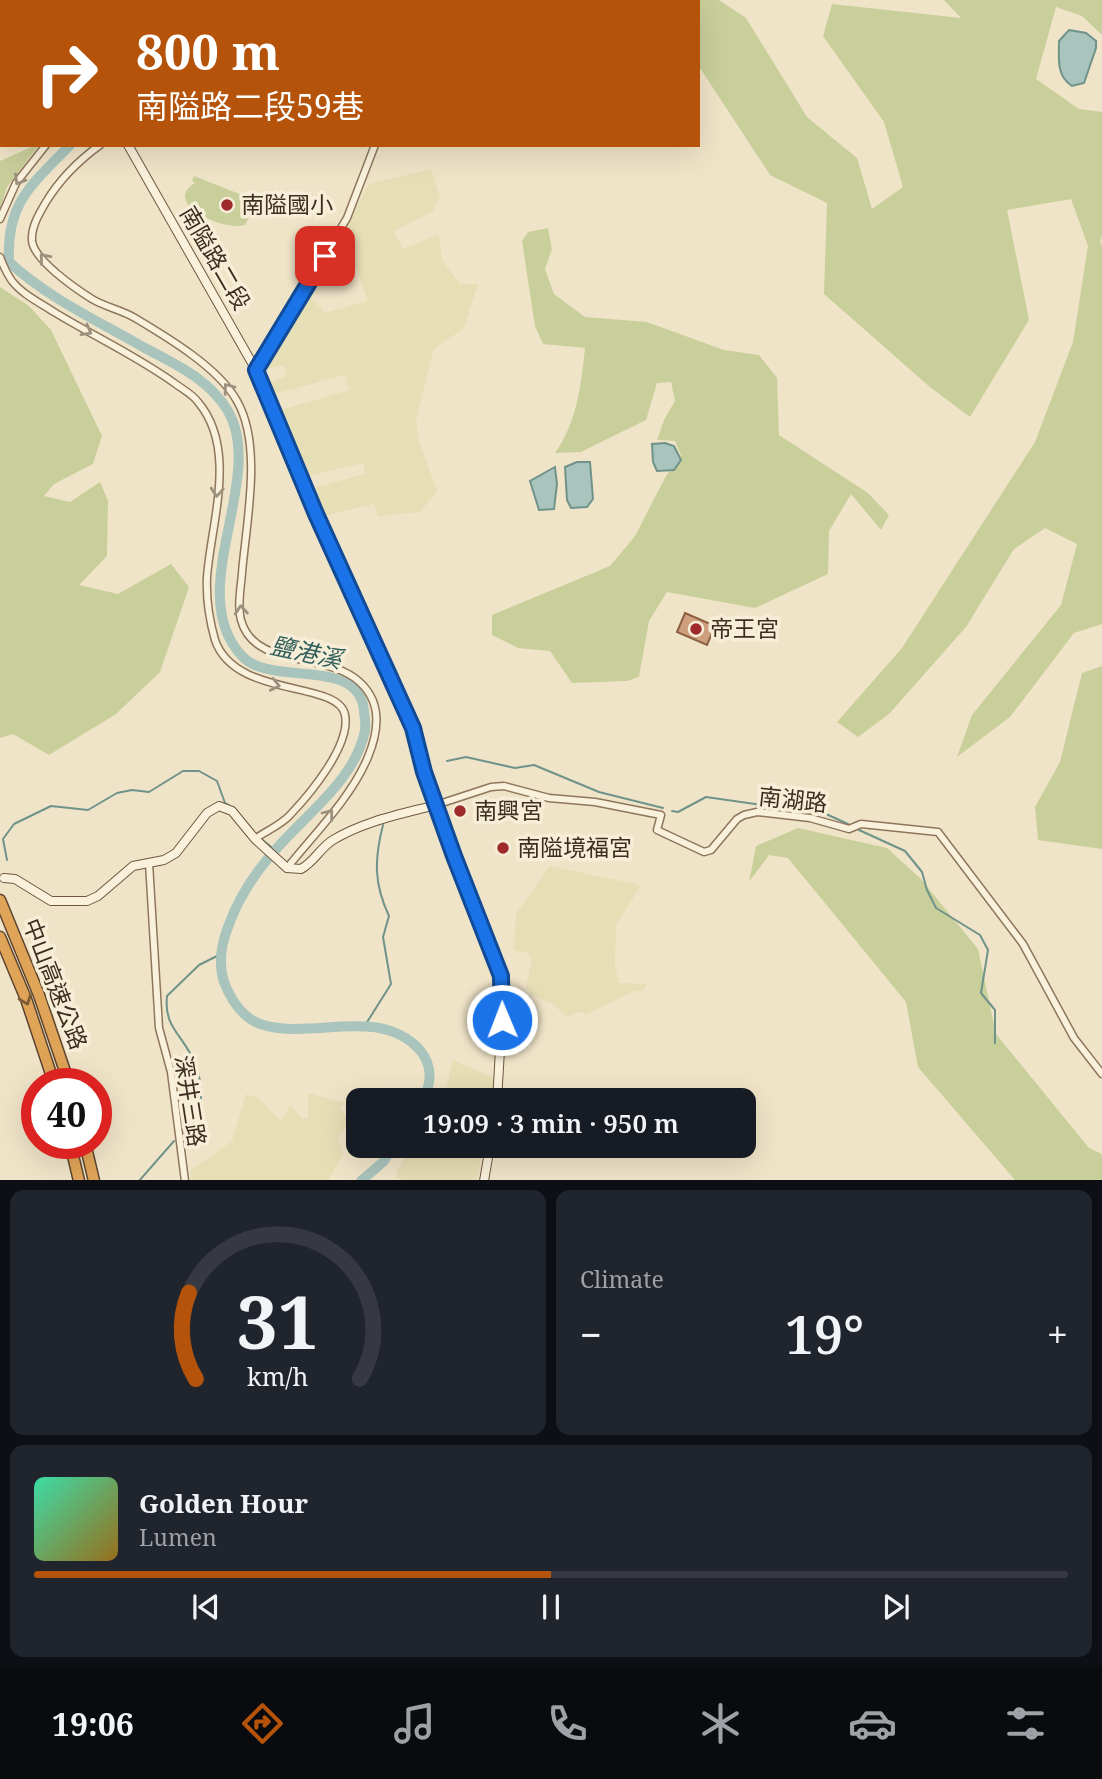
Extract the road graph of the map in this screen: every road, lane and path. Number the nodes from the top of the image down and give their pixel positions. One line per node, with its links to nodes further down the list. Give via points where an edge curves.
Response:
1 (44, 147): 5 (street, one-way to 5, via 16,183)
2 (97, 147): 11 (street, one-way to 2, via 361,770 375,735 374,705 358,678 269,650 254,642 244,626 240,596 251,466 238,402 220,378 165,338 63,278 39,256 32,242 35,219 55,188)
3 (129, 147): 7 (street, 南隘路二段)
4 (374, 147): 7 (street, via 342,227)
5 (0, 219)
6 (0, 257): 9 (street, one-way to 9, via 12,281 31,298 159,372 198,400 211,423 219,461 207,578 208,618 218,649 237,670 264,682 330,697 341,705 345,729 334,759 289,817)
7 (256, 370): 8 (street, 南隘路二段, via 381,661 408,712)
8 (436, 805): 11 (street, 南湖路, via 367,824 331,841 305,867); 17 (street, 南湖路, via 491,787 513,787 550,798 661,816 657,830 704,852 711,850 737,819 757,812 810,817 849,829 861,824 938,832 1023,944 1074,1038); 18 (street, 南隘路二段, via 501,976)
9 (255, 839): 10 (street, via 232,811 219,806 207,813 176,853); 11 (street)
10 (149, 863): 12 (street, via 133,866 98,896 75,903 51,901 15,879); 24 (street, 深井三路, via 159,1028)
11 (287, 868)
12 (4, 878)
13 (0, 900): 16 (highway, 中山高速公路)
14 (0, 937): 15 (highway, 中山高速公路, one-way to 15)
15 (49, 1068)
16 (63, 1068)
17 (1102, 1074)
18 (498, 1088)
19 (488, 1158): 25 (street)
20 (74, 1159): 22 (highway)
21 (89, 1159): 23 (highway)
22 (79, 1180)
23 (94, 1180)
24 (185, 1180)
25 (484, 1180)

